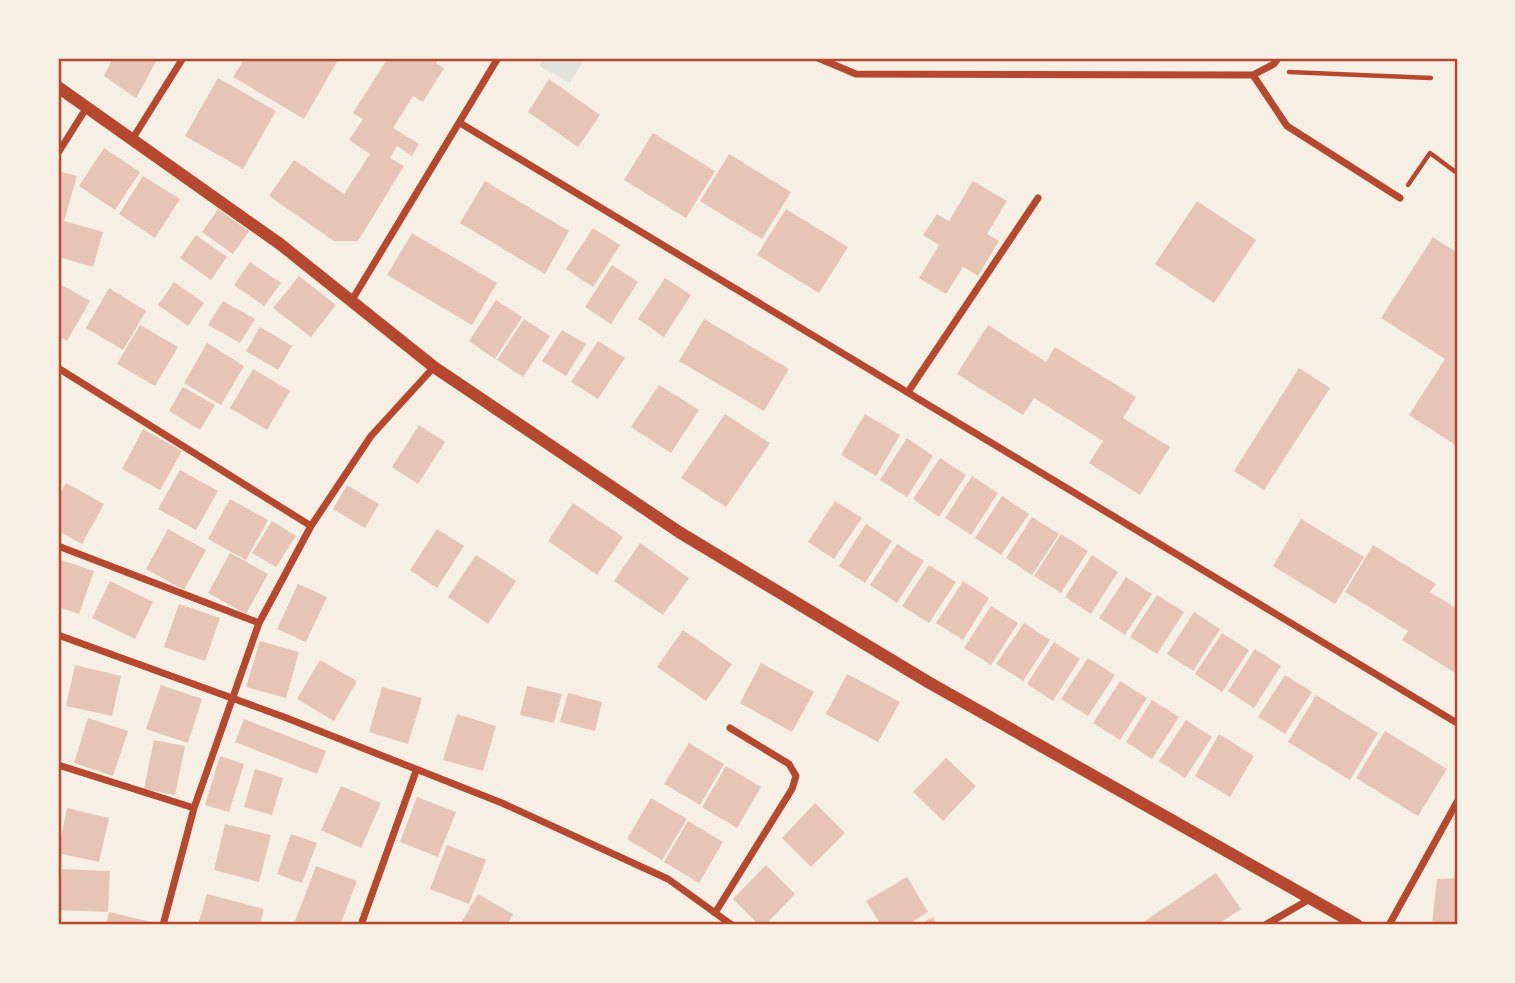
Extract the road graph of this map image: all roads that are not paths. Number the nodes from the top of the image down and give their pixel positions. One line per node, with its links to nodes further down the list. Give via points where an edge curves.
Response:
1 (183, 58): 9 (street)
2 (498, 58): 8 (street)
3 (818, 58): 5 (street, via 856,74)
4 (1276, 61): 5 (street)
5 (1253, 75): 12 (street, via 1287,126)
6 (58, 87): 7 (street)
7 (87, 107): 9 (street); 10 (street)
8 (460, 123): 13 (street); 16 (street)
9 (133, 138): 13 (street)
10 (58, 153)
11 (1038, 198): 16 (street)
12 (1400, 198)
13 (352, 300): 14 (street)
14 (434, 367): 17 (street, via 370,436); 28 (street, via 703,546 928,682)
15 (58, 368): 17 (street)
16 (908, 392): 22 (street)
17 (311, 526): 19 (street)
18 (58, 546): 19 (street)
19 (259, 623): 21 (street)
20 (58, 635): 21 (street)
21 (233, 699): 25 (street); 27 (street)
22 (1457, 723)
23 (730, 728): 29 (street, via 789,764 796,776)
24 (58, 765): 27 (street)
25 (416, 771): 29 (street, via 605,848 668,879); 31 (street)
26 (1457, 802): 35 (street)
27 (194, 808): 30 (street)
28 (1310, 899): 33 (street); 34 (street)
29 (715, 913): 32 (street)
30 (163, 925)
31 (361, 925)
32 (732, 925)
33 (1265, 925)
34 (1357, 925)
35 (1389, 925)

